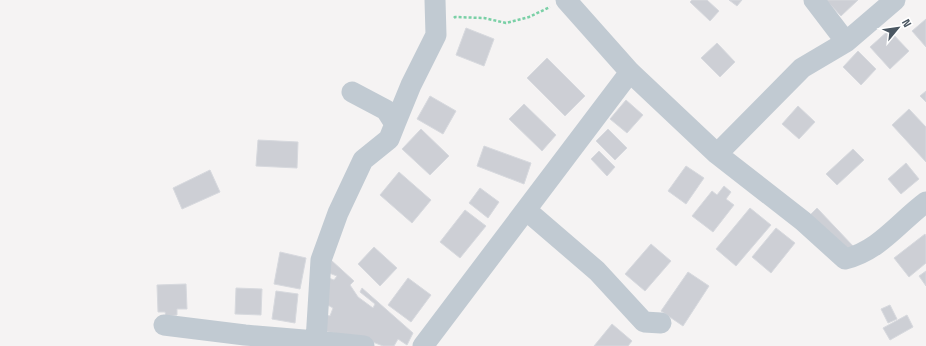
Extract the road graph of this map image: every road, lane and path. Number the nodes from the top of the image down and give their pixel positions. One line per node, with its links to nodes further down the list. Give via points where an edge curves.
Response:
1 (435, 0): 5 (street)
2 (814, 0): 6 (street)
3 (895, 0): 6 (street)
4 (561, 2): 5 (path, via 529,18 506,23 484,18 455,17); 7 (street)
5 (436, 35): 9 (street, via 411,85)
6 (846, 42): 10 (street, via 802,68)
7 (630, 72): 10 (street); 12 (street)
8 (352, 92): 9 (street, via 386,110)
9 (396, 124): 15 (street, via 389,140 362,160 335,220 321,260)
10 (717, 154): 11 (street, via 803,221 845,259 855,257 876,246)
11 (924, 206)
12 (526, 210): 13 (street, via 597,271 644,322); 17 (street)
13 (661, 324)
14 (164, 325): 15 (street)
15 (316, 341): 16 (street)
16 (364, 346)
17 (423, 346)

